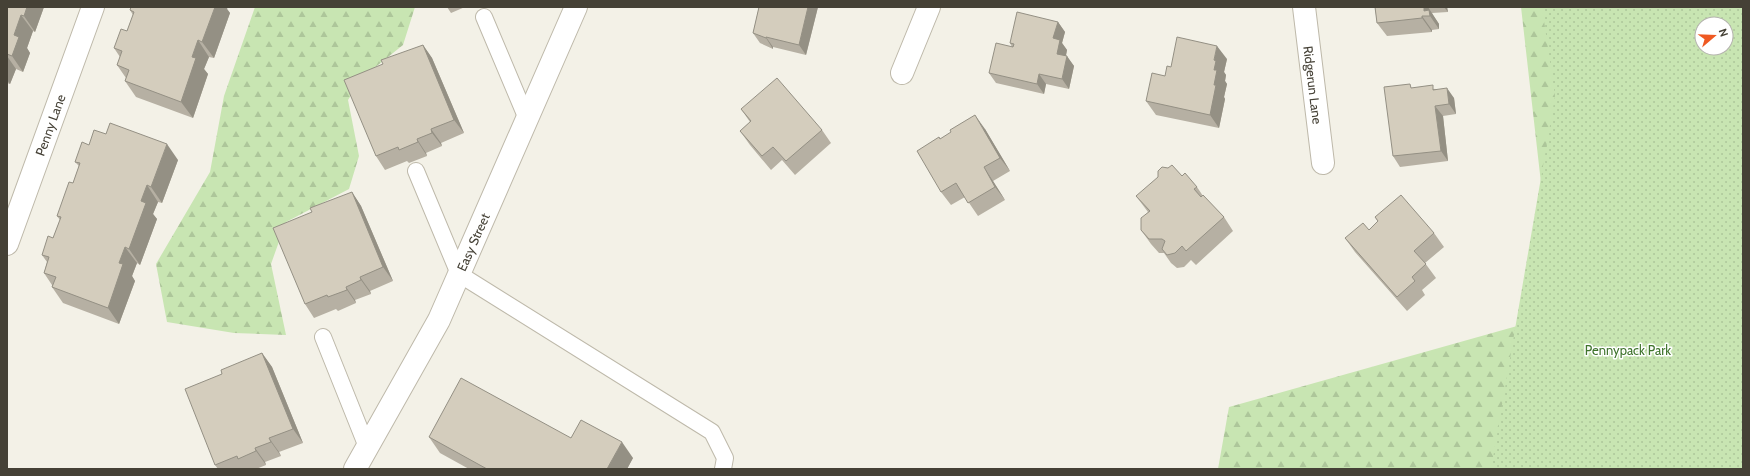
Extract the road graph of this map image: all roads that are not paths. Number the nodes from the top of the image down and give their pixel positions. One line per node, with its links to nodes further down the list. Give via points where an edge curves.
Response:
1 (93, 7): 10 (street, Penny Lane)
2 (576, 7): 7 (street, Easy Street)
3 (928, 7): 6 (street)
4 (1304, 7): 8 (street, Ridgerun Lane)
5 (484, 17): 7 (lane)
6 (902, 72)
7 (527, 119): 11 (street, Easy Street)
8 (1323, 163)
9 (416, 171): 11 (lane)
10 (7, 244)
11 (459, 274): 13 (street, Easy Street, via 439,320); 15 (lane, via 712,432 726,458)
12 (323, 337): 13 (lane)
13 (367, 447): 14 (street, Easy Street)
14 (355, 469)
15 (723, 469)

